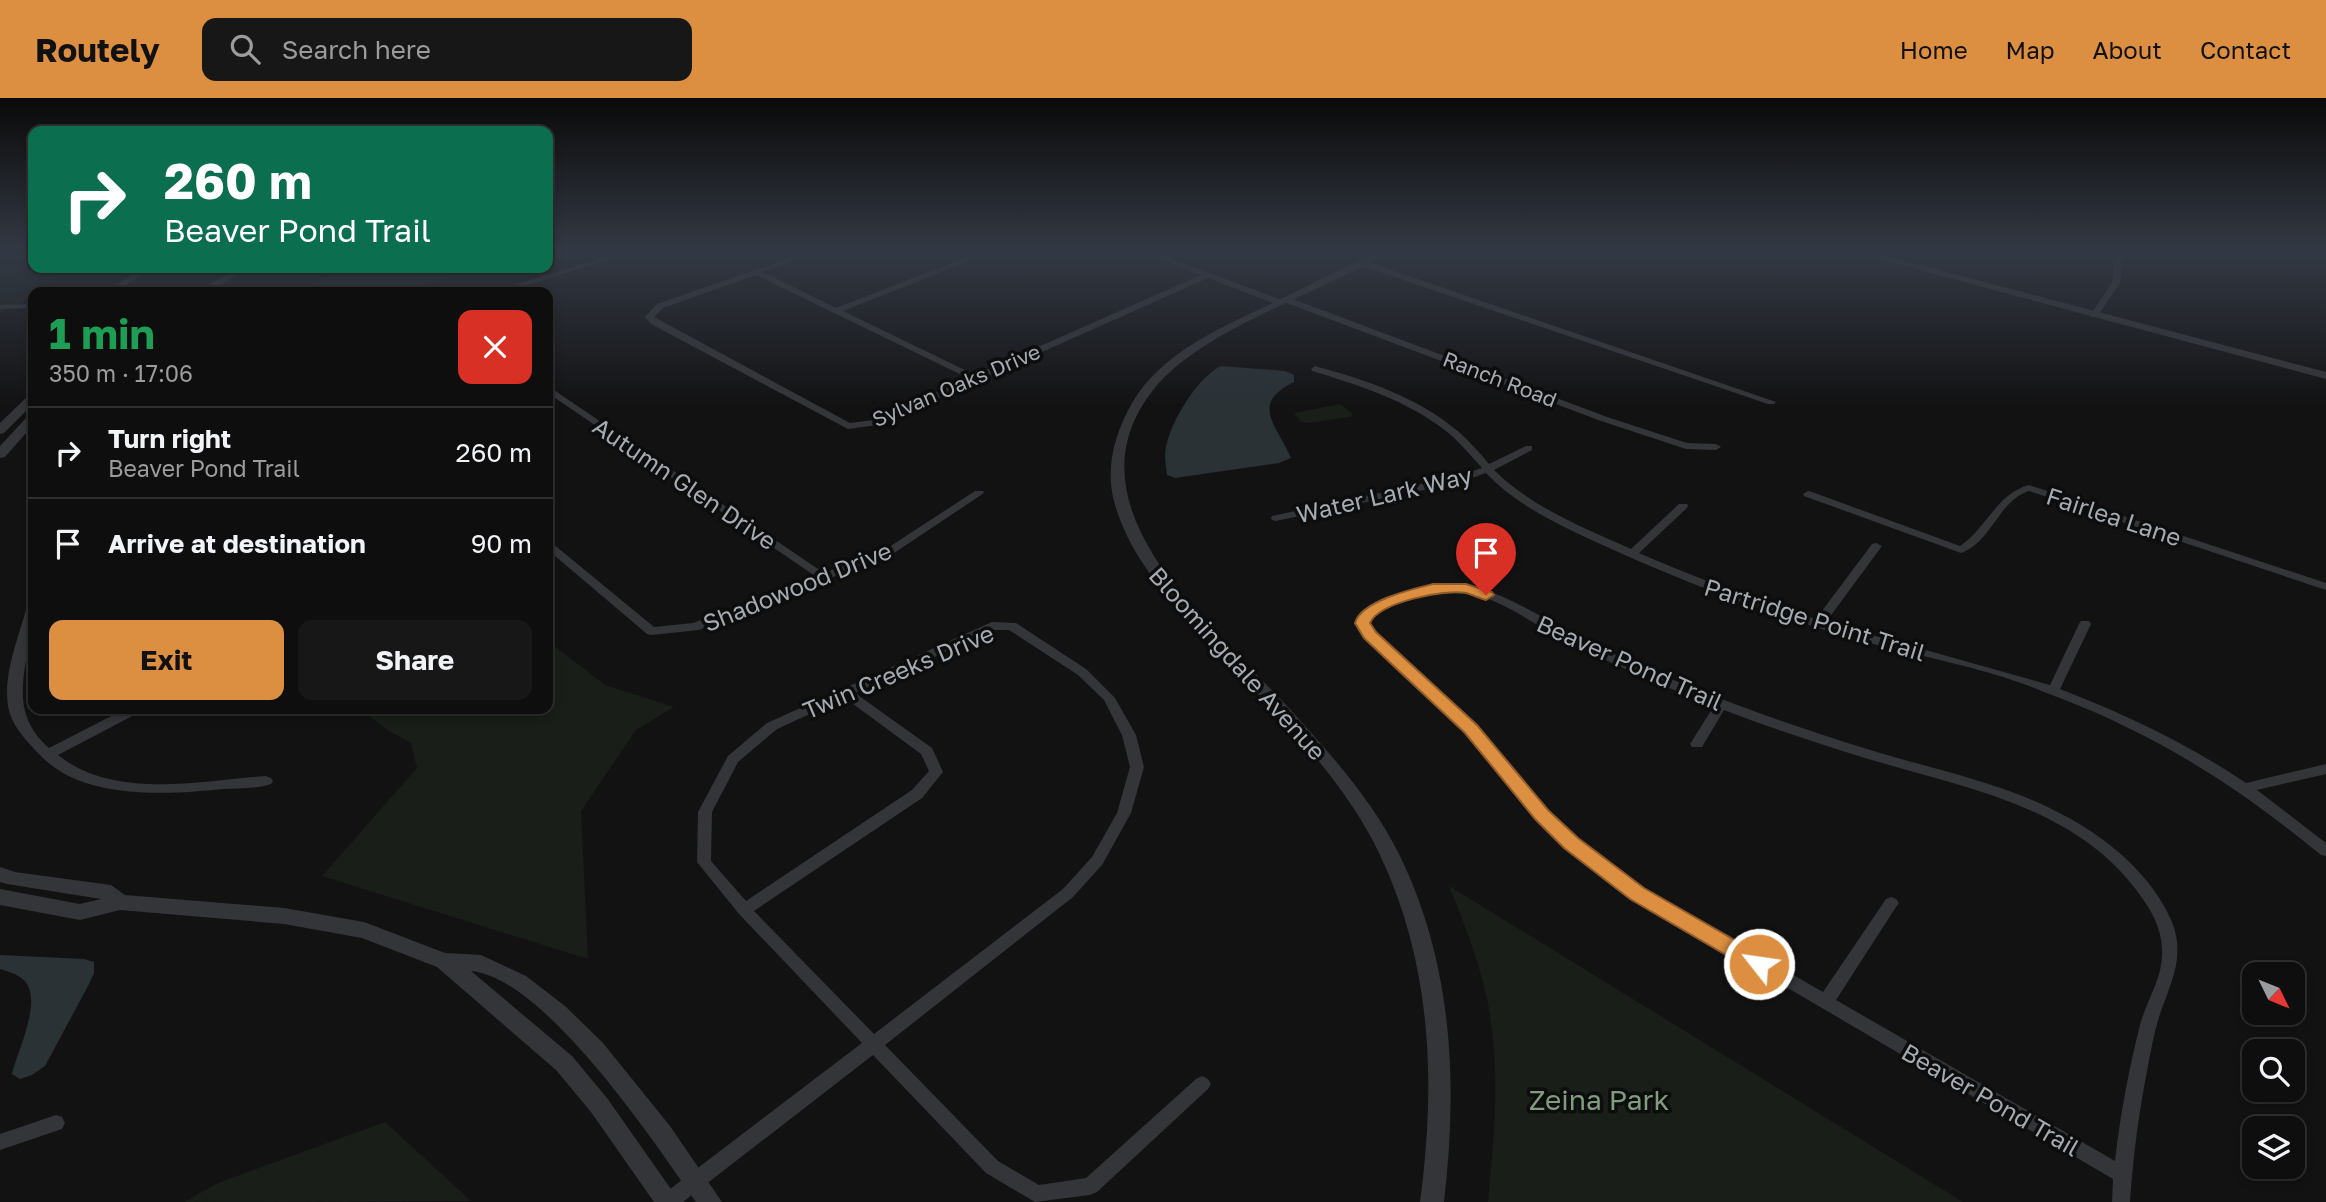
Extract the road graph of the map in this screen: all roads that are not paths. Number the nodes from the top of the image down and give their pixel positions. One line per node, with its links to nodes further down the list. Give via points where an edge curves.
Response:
1 (673, 302): 16 (street, Sylvan Oaks Drive, via 649,317 848,426 875,423)
2 (819, 302): 12 (street)
3 (860, 302): 12 (street)
4 (1149, 302): 16 (street, Sylvan Oaks Drive)
5 (1283, 302): 63 (street, Bloomingdale Avenue, via 1198,346 1153,383 1137,404 1122,438 1119,494 1129,526 1149,563 1346,785 1399,876 1421,938 1440,1037 1441,1120)
6 (1285, 302): 22 (street, Ranch Road, via 1604,419 1686,446)
7 (1475, 302): 18 (street)
8 (2043, 302): 13 (street)
9 (2104, 302): 13 (street)
10 (28, 306): 11 (street)
11 (0, 307)
12 (838, 310): 16 (street)
13 (2094, 315): 15 (street)
14 (1315, 369): 25 (street, Partridge Point Trail, via 1388,392 1428,413 1461,439)
15 (2326, 376)
16 (976, 379)
17 (553, 392): 33 (street, Autumn Glen Drive)
18 (1771, 402)
19 (28, 403): 21 (street)
20 (28, 423): 24 (street)
21 (0, 430)
22 (1716, 447)
23 (1529, 448): 25 (street, Water Lark Way)
24 (0, 454)
25 (1486, 470): 29 (street, Water Lark Way); 32 (street, Partridge Point Trail, via 1535,505)
26 (979, 493): 33 (street, Shadowood Drive, via 890,551)
27 (1808, 494): 34 (street, Fairlea Lane, via 1961,550 1974,544 2013,494 2029,488)
28 (1683, 506): 32 (street)
29 (1276, 519)
30 (1877, 546): 35 (street)
31 (553, 549): 33 (street, Shadowood Drive, via 651,631 695,627)
32 (1632, 554): 35 (street, Partridge Point Trail, via 1710,588)
33 (822, 578)
34 (2326, 587)
35 (1818, 624): 38 (street, Partridge Point Trail)
36 (2085, 624): 38 (street)
37 (28, 627): 43 (street, via 14,703 30,738)
38 (2053, 691): 46 (street, Partridge Point Trail, via 2145,729)
39 (845, 692): 52 (street, Twin Creeks Drive, via 772,726 733,759 705,812 704,862); 52 (street, via 927,751 936,772 917,794); 55 (street, Twin Creeks Drive, via 992,626 1012,626 1082,672 1108,698 1129,735 1137,767 1124,813 1097,861 1068,893)
40 (1721, 704): 42 (street); 54 (street, Beaver Pond Trail, via 1466,588 1433,588 1374,608 1364,617 1370,635 1471,729 1542,815 1588,857 1654,904); 59 (street, Beaver Pond Trail, via 2026,802 2096,841 2134,877 2160,913 2170,959 2150,1021)
41 (125, 714): 43 (street)
42 (1697, 744)
43 (46, 755): 45 (street, via 87,778 135,788)
44 (2326, 769): 46 (street)
45 (266, 781)
46 (2246, 788): 47 (street, Partridge Point Trail)
47 (2326, 851)
48 (0, 874): 50 (street, via 111,893)
49 (0, 897): 50 (street, via 80,912)
50 (120, 902): 53 (street, via 325,922 364,930)
51 (1891, 903): 54 (street)
52 (744, 911): 55 (street, Twin Creeks Drive)
53 (444, 961): 60 (street, via 467,960 492,968 533,991 560,1014 607,1062); 61 (street, via 564,1063)
54 (1825, 1002): 59 (street, Beaver Pond Trail)
55 (872, 1044): 56 (street, Twin Creeks Drive, via 992,1167 1037,1194 1090,1186); 60 (street, Twin Creeks Drive)
56 (1202, 1084)
57 (56, 1123): 58 (street)
58 (0, 1142)
59 (2123, 1175): 64 (street, Beaver Pond Trail)
60 (696, 1182): 61 (street, Twin Creeks Drive); 62 (street)
61 (668, 1202)
62 (710, 1202)
63 (1432, 1202)
64 (2120, 1202)

